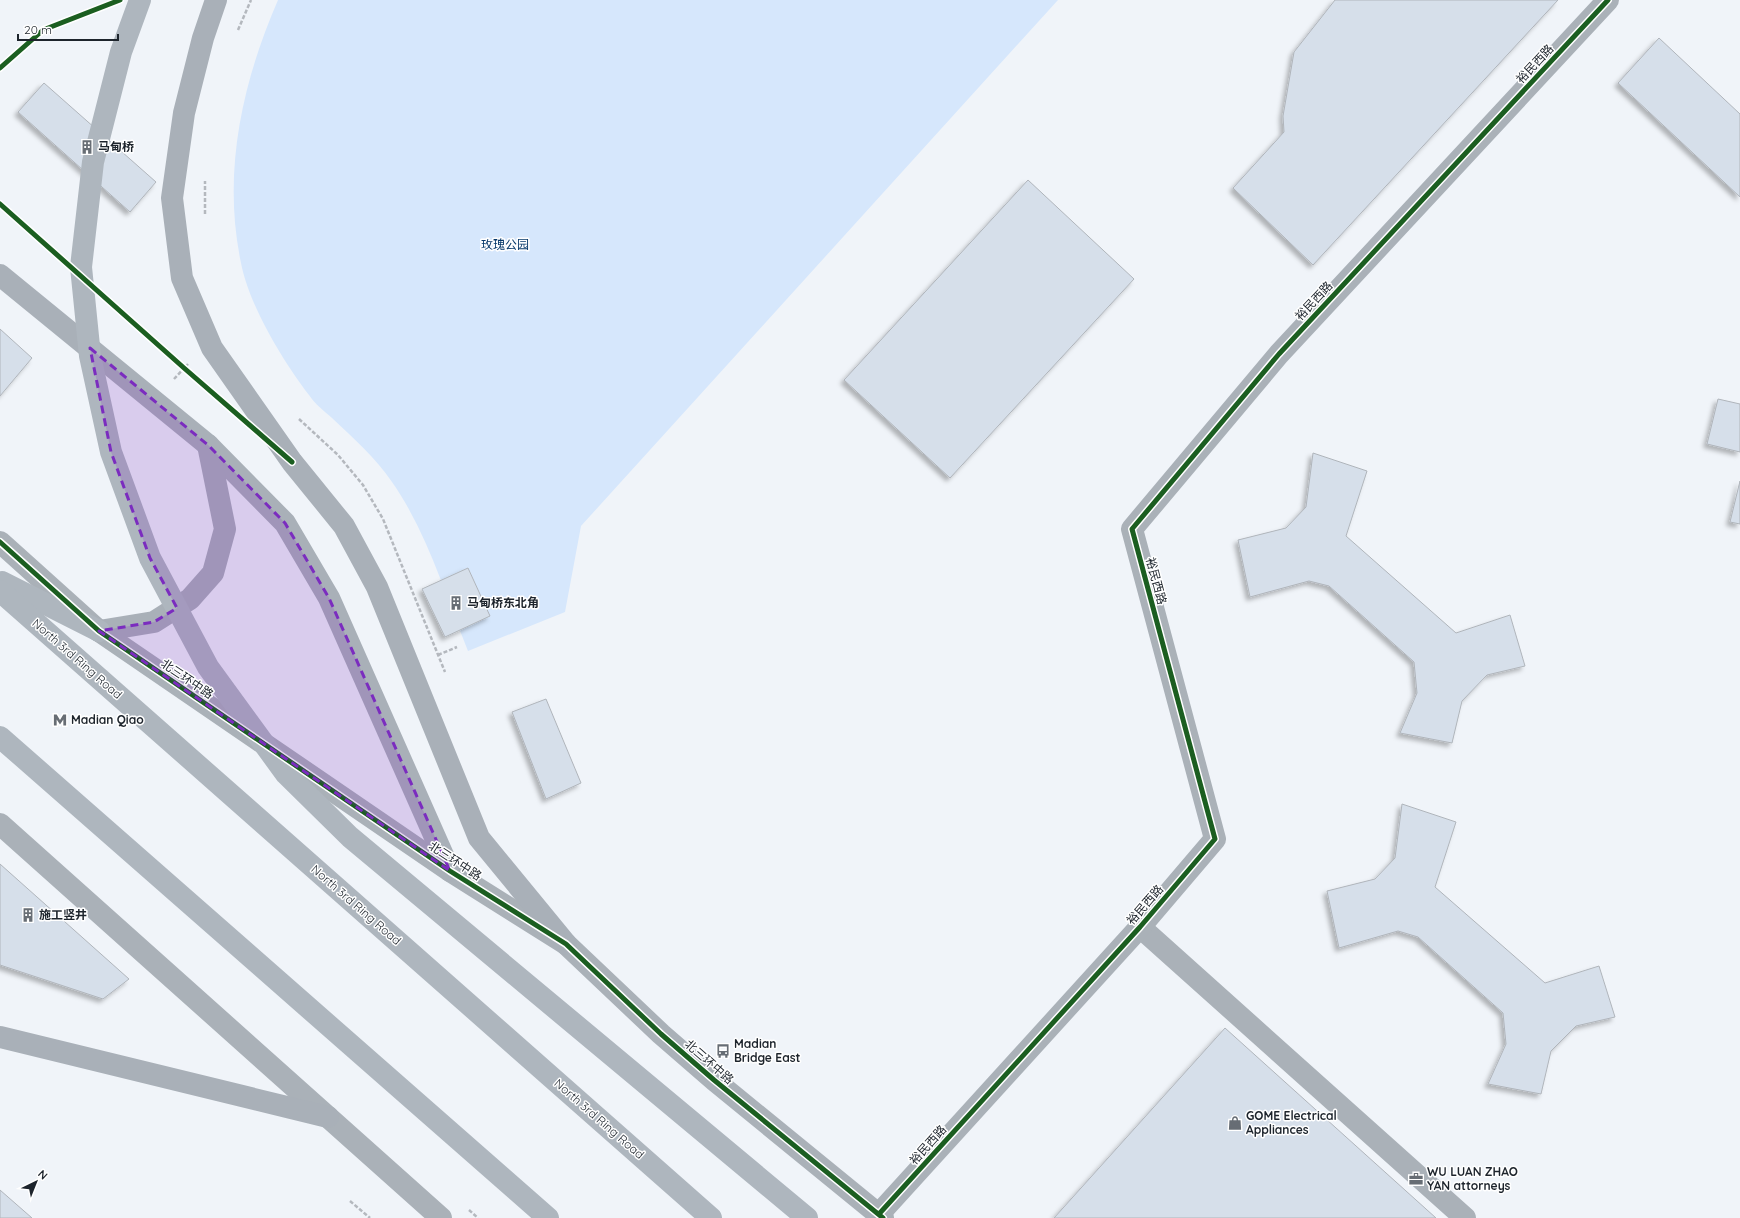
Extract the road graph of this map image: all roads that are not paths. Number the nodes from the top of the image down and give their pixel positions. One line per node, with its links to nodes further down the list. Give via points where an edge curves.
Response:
1 (140, 0): 21 (highway, bridge, via 121,52 93,162 81,267 90,356 111,452 150,558 208,667 286,774 350,837)
2 (216, 0): 14 (main road, via 203,38 184,113 172,198 182,278 212,348 292,462 344,526 377,587 479,838)
3 (1608, 0): 13 (street, 裕民西路, via 1278,354 1132,529 1215,839)
4 (0, 275): 5 (main road)
5 (208, 445): 9 (main road, via 225,529 212,573 190,599 154,622); 12 (main road, via 285,523 329,598)
6 (0, 542): 9 (street, 北三环中路)
7 (0, 582): 9 (highway)
8 (0, 591): 20 (highway, North 3rd Ring Road)
9 (99, 631): 12 (street, 北三环中路)
10 (0, 737): 19 (highway)
11 (0, 824): 16 (street)
12 (450, 871): 14 (street, 北三环中路)
13 (1140, 927): 17 (street, 裕民西路); 22 (street)
14 (566, 944): 17 (street, 北三环中路, via 714,1080)
15 (0, 1037): 16 (main road)
16 (328, 1117): 18 (street)
17 (881, 1216)
18 (441, 1218)
19 (548, 1218)
20 (711, 1218)
21 (807, 1218)
22 (1465, 1218)

